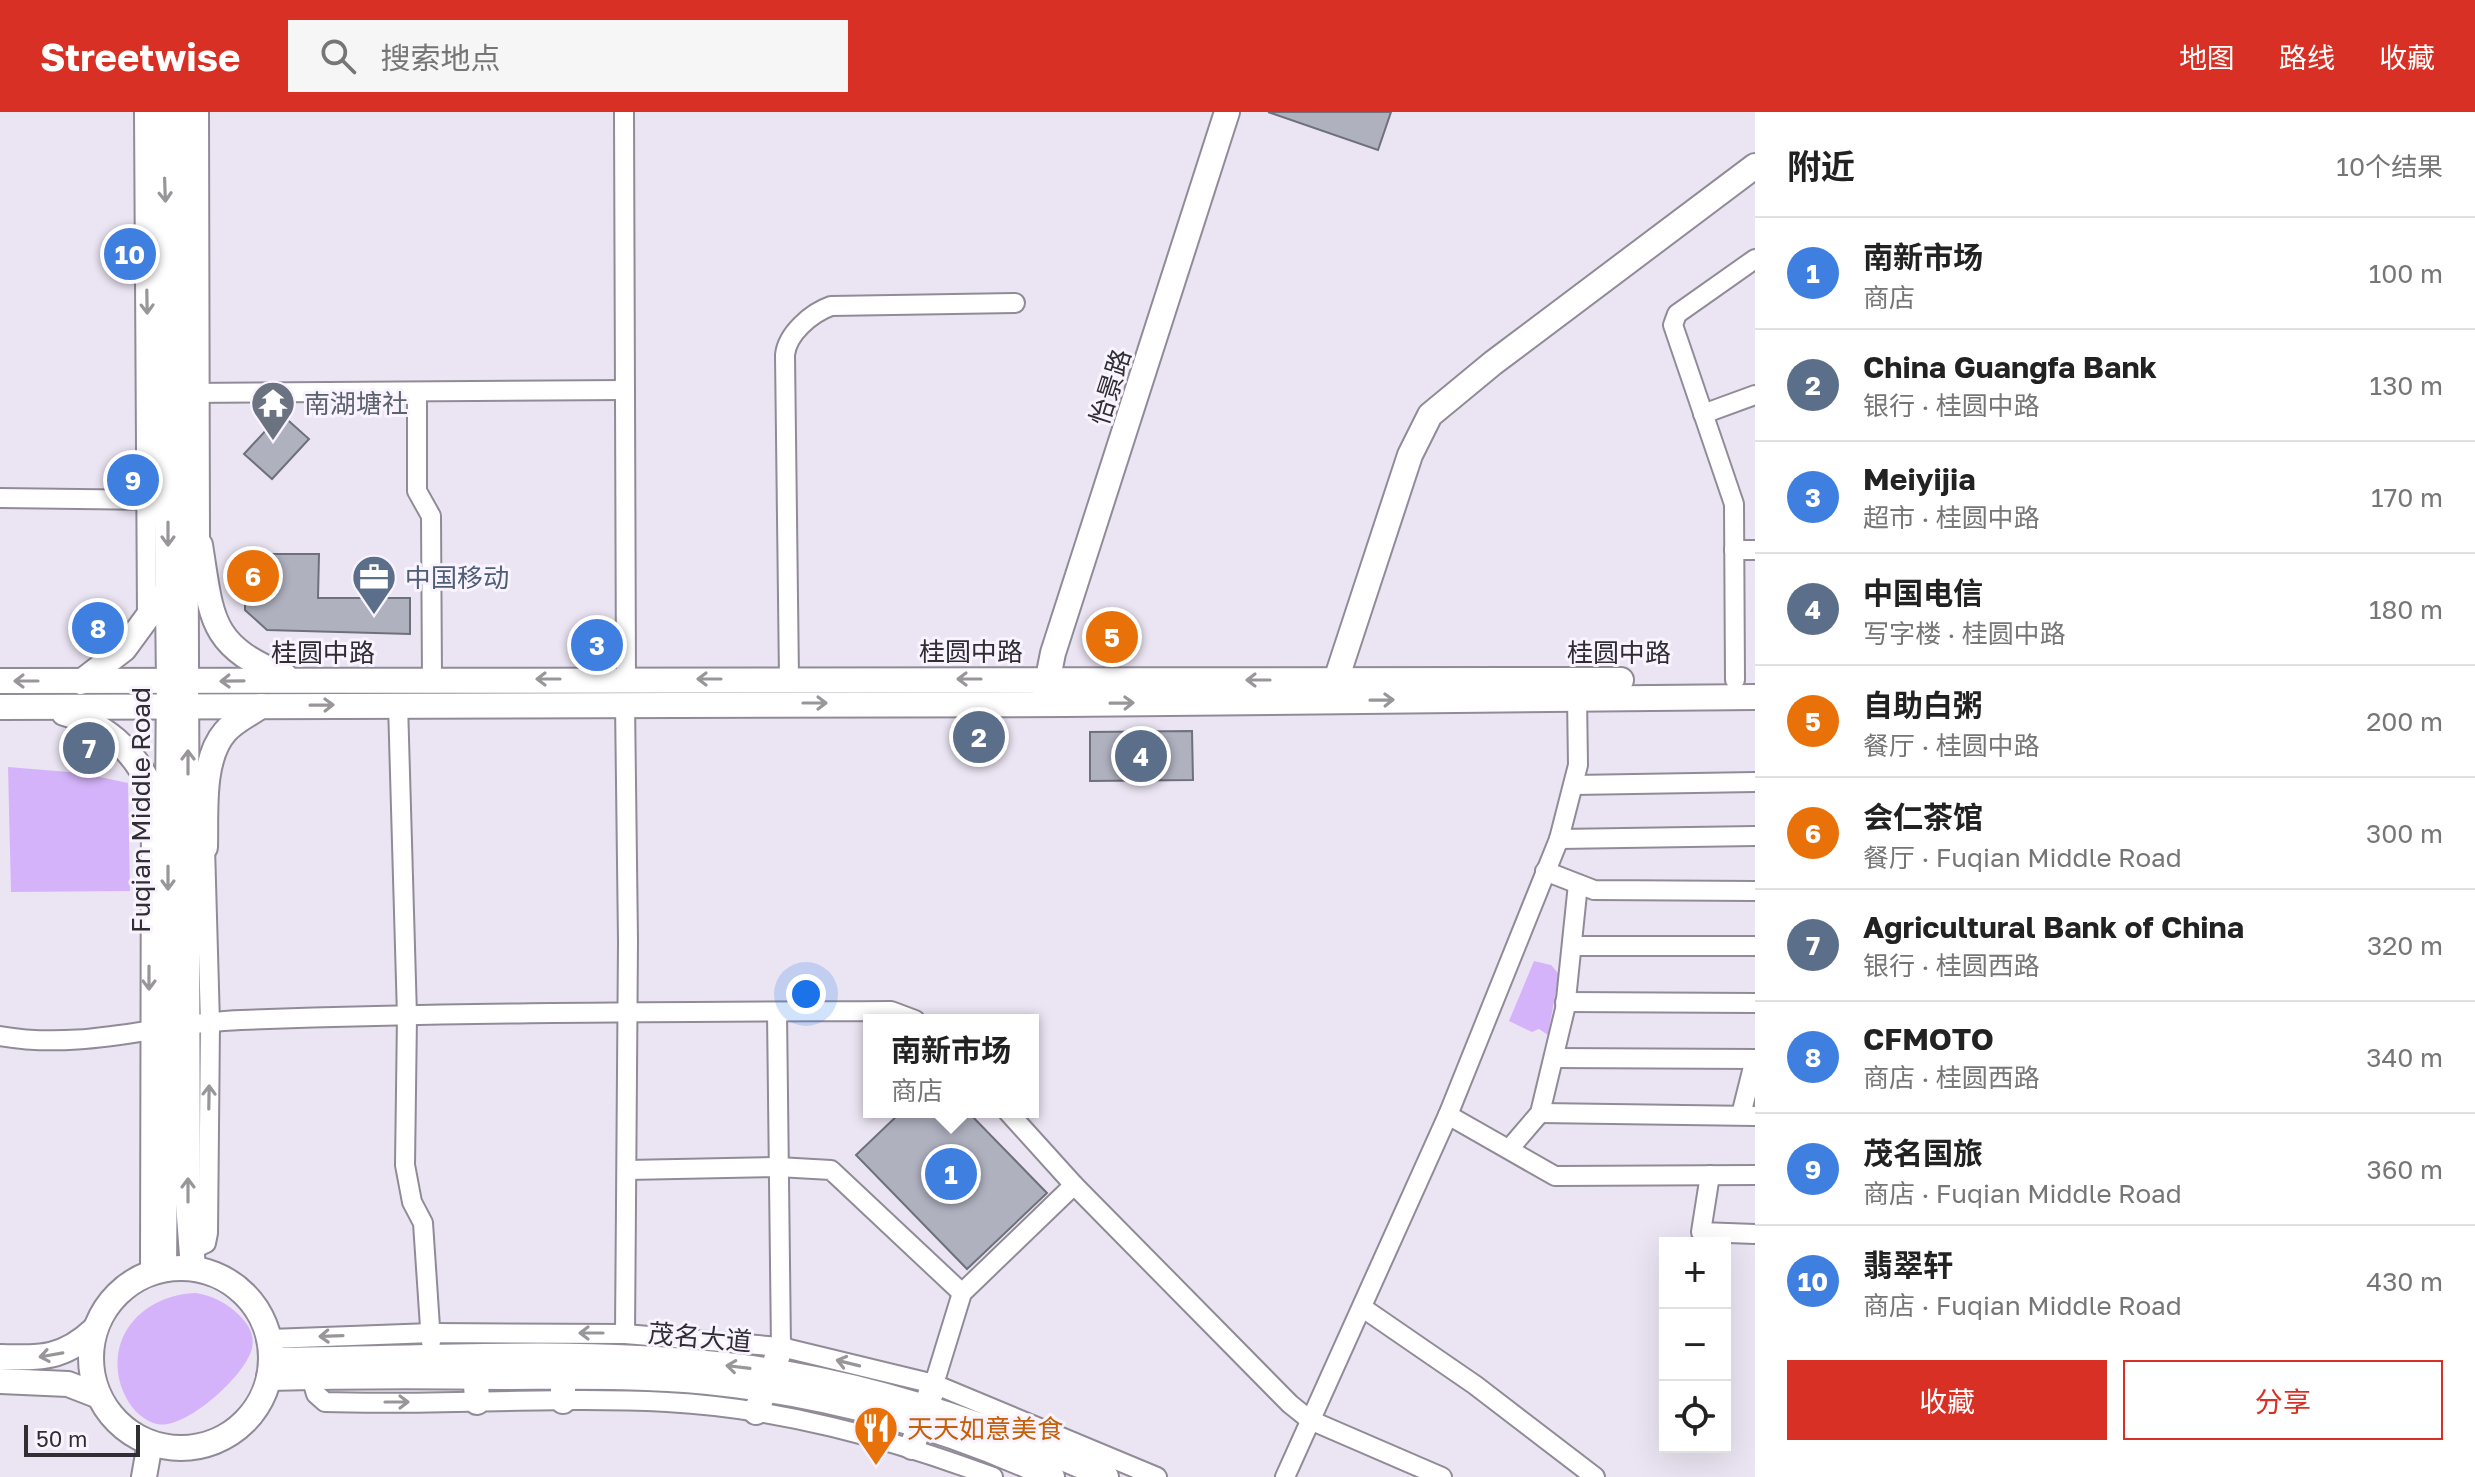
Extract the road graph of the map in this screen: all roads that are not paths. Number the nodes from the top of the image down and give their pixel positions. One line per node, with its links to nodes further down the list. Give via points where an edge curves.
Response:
1 (144, 112): 15 (street, one-way to 15)
2 (162, 112): 15 (main road, Fuqian Middle Road, one-way to 15)
3 (184, 112): 11 (main road, Fuqian Middle Road)
4 (199, 112): 11 (street)
5 (624, 112): 10 (street)
6 (1227, 112): 32 (main road, 怡景路)
7 (1755, 166): 25 (main road, via 1430,415 1410,455)
8 (1755, 259): 14 (street, via 1675,317 1676,340)
9 (1015, 303): 23 (street, via 831,306 790,338 785,352)
10 (625, 390): 12 (street); 31 (street)
11 (193, 393): 12 (street); 15 (main road, Fuqian Middle Road)
12 (417, 393): 22 (street, via 417,491 431,516)
13 (1755, 395): 14 (street)
14 (1703, 414): 18 (street, via 1731,491)
15 (178, 490): 16 (street); 17 (street); 20 (main road, Fuqian Middle Road, one-way to 20); 21 (street); 29 (main road, Fuqian Middle Road)
16 (0, 498)
17 (200, 545): 24 (main road, via 221,636 258,666)
18 (1734, 550): 19 (street); 26 (street)
19 (1755, 550)
20 (168, 589): 21 (main road); 29 (main road, Fuqian Middle Road)
21 (147, 614): 28 (main road, via 124,649)
22 (432, 679): 24 (main road, 桂圆中路); 31 (main road, 桂圆中路, one-way to 22)
23 (789, 679): 31 (main road, 桂圆中路, one-way to 31); 32 (main road, 桂圆中路, one-way to 23)
24 (294, 680): 29 (main road, 桂圆中路, one-way to 29)
25 (1336, 680): 30 (main road, 桂圆中路); 32 (main road, 桂圆中路, one-way to 32)
26 (1745, 680): 30 (main road, 桂圆中路)
27 (0, 681): 28 (main road, 桂圆中路, one-way to 27)
28 (81, 682): 29 (main road, 桂圆中路)
29 (179, 682): 38 (main road, Fuqian Middle Road)
30 (1576, 689): 32 (main road, 桂圆中路, one-way to 30); 33 (main road, 桂圆中路); 40 (street)
31 (626, 691): 32 (main road, 桂圆中路, one-way to 32); 34 (main road, 桂圆中路); 53 (street)
32 (1046, 691)
33 (1755, 697)
34 (398, 704): 35 (main road, 桂圆中路, one-way to 34); 55 (street)
35 (261, 706): 38 (main road, 桂圆中路); 44 (main road, via 225,731 217,747)
36 (0, 707): 37 (main road)
37 (32, 707): 38 (main road, 桂圆中路); 41 (main road, via 100,727)
38 (178, 707): 41 (main road, Fuqian Middle Road); 44 (main road, Fuqian Middle Road, one-way to 38)
39 (1755, 782): 40 (street)
40 (1574, 785): 43 (street)
41 (160, 790): 56 (main road, Fuqian Middle Road, one-way to 56)
42 (1755, 836): 43 (street)
43 (1559, 839): 45 (street)
44 (196, 850): 56 (main road, Fuqian Middle Road)
45 (1545, 871): 46 (street); 60 (street)
46 (1578, 884): 47 (street, via 1594,890); 48 (street)
47 (1755, 891)
48 (1572, 946): 49 (street); 50 (street)
49 (1755, 946)
50 (1565, 1002): 51 (street); 58 (street)
51 (1755, 1003)
52 (777, 1012): 53 (street); 54 (street); 64 (street)
53 (628, 1014): 55 (street); 65 (street)
54 (899, 1014)
55 (407, 1016): 56 (street); 75 (street, via 405,1165 412,1202 423,1223)
56 (179, 1028): 57 (street, via 71,1041); 70 (main road, Fuqian Middle Road, one-way to 56); 71 (main road, Fuqian Middle Road)
57 (0, 1036)
58 (1554, 1058): 59 (street); 61 (street, via 1755,1059)
59 (1540, 1113): 61 (street); 63 (street)
60 (1448, 1115): 63 (street); 73 (street)
61 (1748, 1116)
62 (1013, 1118): 68 (street)
63 (1510, 1148): 66 (street, via 1555,1176)
64 (778, 1167): 65 (street); 72 (street, via 820,1168 842,1177); 77 (street)
65 (627, 1170): 76 (street)
66 (1710, 1175): 67 (street); 69 (street, via 1701,1232)
67 (1755, 1175)
68 (1074, 1185): 72 (street); 92 (street)
69 (1755, 1234)
70 (192, 1259): 71 (main road); 79 (main road, via 235,1285 263,1318)
71 (157, 1271): 74 (main road, via 121,1290)
72 (962, 1293): 91 (street)
73 (1363, 1308): 92 (street); 102 (street)
74 (94, 1330): 78 (main road, one-way to 78, via 76,1347 55,1356); 88 (main road, via 90,1353)
75 (432, 1333): 76 (street, one-way to 75); 79 (street, one-way to 79); 80 (street)
76 (625, 1334): 77 (street); 82 (main road)
77 (781, 1347): 87 (main road); 89 (street, one-way to 77)
78 (0, 1357)
79 (270, 1359): 80 (main road, 茂名大道); 84 (main road, 茂名大道); 93 (main road, via 252,1412 224,1437 201,1446)
80 (429, 1367): 81 (main road, 茂名大道); 84 (main road, 茂名大道)
81 (475, 1367): 82 (main road, 茂名大道); 85 (main road, 茂名大道); 90 (main road)
82 (623, 1368): 85 (main road, 茂名大道); 86 (main road, 茂名大道); 87 (main road, 茂名大道, one-way to 82)
83 (0, 1381): 88 (main road, via 68,1384)
84 (315, 1388): 90 (street, one-way to 90)
85 (563, 1389): 86 (street); 90 (street)
86 (657, 1390): 87 (main road, 茂名大道)
87 (764, 1391): 89 (main road, 茂名大道)
88 (99, 1396): 93 (main road, via 120,1424)
89 (854, 1396): 91 (main road, 茂名大道); 91 (main road, 茂名大道)
90 (477, 1402)
91 (923, 1416): 94 (main road, 茂名大道); 95 (main road, 茂名大道); 97 (street)
92 (1310, 1420): 100 (street); 101 (street)
93 (150, 1443): 96 (main road)
94 (1053, 1460): 95 (main road, 茂名大道); 98 (main road, 茂名大道); 99 (street)
95 (1012, 1469)
96 (144, 1477)
97 (993, 1477)
98 (1106, 1477)
99 (1157, 1477)
100 (1285, 1477)
101 (1442, 1477)
102 (1595, 1477)

